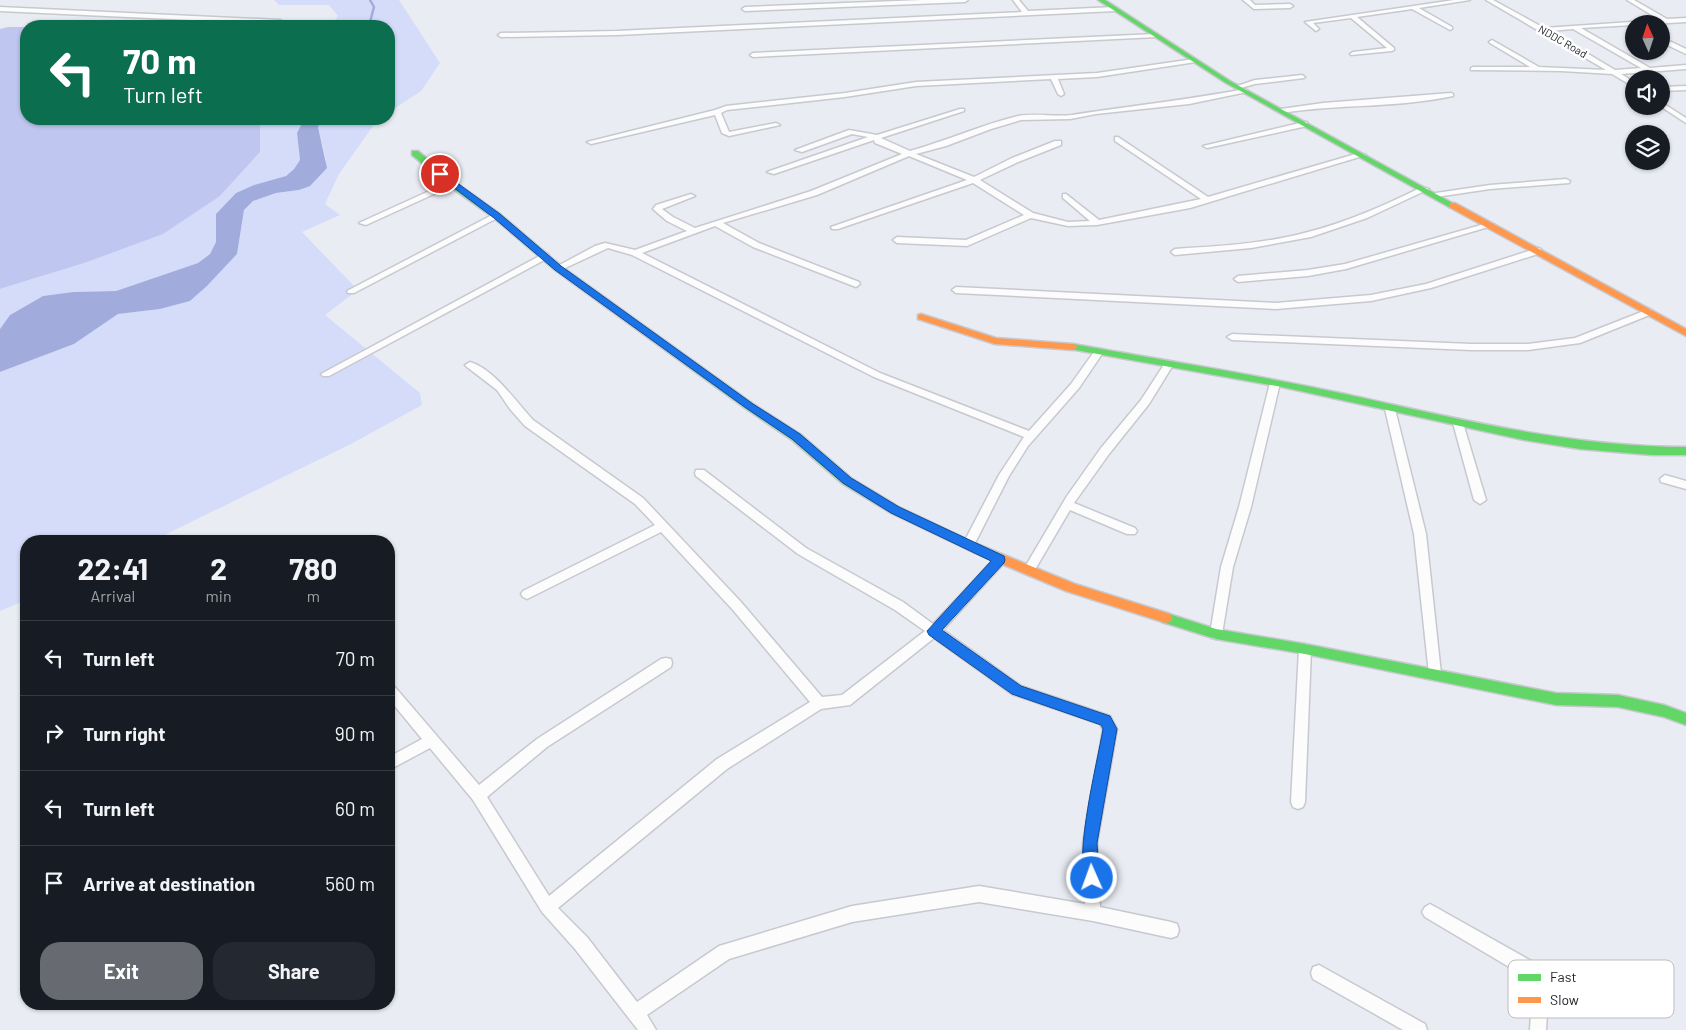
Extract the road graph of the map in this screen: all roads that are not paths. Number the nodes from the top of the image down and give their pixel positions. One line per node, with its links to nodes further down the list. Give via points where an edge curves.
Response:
1 (966, 0): 11 (street)
2 (1016, 0): 13 (street)
3 (1101, 0): 12 (street)
4 (1246, 0): 8 (street, via 1254,7)
5 (1467, 0): 9 (street)
6 (1489, 0): 23 (street, NDDC Road)
7 (1630, 0): 14 (street)
8 (1290, 6)
9 (1412, 7): 15 (street); 20 (street)
10 (0, 9): 16 (street)
11 (745, 9)
12 (1115, 9): 13 (street); 25 (street)
13 (1026, 13): 24 (street, via 626,33)
14 (1656, 15)
15 (1352, 16): 22 (street, via 1308,22); 29 (street, via 1392,49)
16 (237, 20)
17 (1686, 20): 18 (street)
18 (1670, 21)
19 (1625, 24): 21 (street)
20 (1450, 28)
21 (1574, 28): 23 (street); 35 (street)
22 (1316, 29)
23 (1546, 30): 37 (street, NDDC Road)
24 (501, 35)
25 (1155, 36): 30 (street); 31 (street)
26 (1492, 42): 34 (street)
27 (1670, 44): 28 (street)
28 (1686, 52)
29 (1353, 54)
30 (753, 55)
31 (1194, 61): 39 (street); 42 (street)
32 (1686, 68): 35 (street)
33 (1473, 69): 34 (street)
34 (1538, 69): 37 (street)
35 (1649, 70)
36 (1625, 71): 37 (street)
37 (1614, 72): 40 (street, NDDC Road)
38 (1302, 77): 42 (street, via 1255,82)
39 (1054, 78): 44 (street); 49 (street, via 916,84 726,108)
40 (1625, 79)
41 (1686, 88): 43 (street)
42 (1241, 89): 48 (street); 60 (street, via 1189,102 1070,116 1021,118)
43 (1670, 89)
44 (1062, 94)
45 (1452, 95): 48 (street, via 1418,101)
46 (962, 110): 53 (street)
47 (1670, 110): 50 (street)
48 (1281, 111): 52 (street)
49 (717, 112): 51 (street, via 729,134); 55 (street)
50 (1686, 121)
51 (776, 124)
52 (1304, 124): 57 (street); 61 (street)
53 (877, 137): 58 (street, via 852,132); 60 (street, via 878,141); 62 (street)
54 (1118, 139): 70 (street)
55 (591, 142)
56 (1058, 143): 63 (street)
57 (1207, 146)
58 (799, 150)
59 (415, 153): 65 (street)
60 (908, 154): 63 (street); 74 (street, via 814,193)
61 (1362, 155): 66 (street); 70 (street)
62 (771, 172)
63 (974, 180): 71 (street); 77 (street)
64 (1566, 181): 67 (street)
65 (452, 184): 72 (street); 73 (street)
66 (1425, 189): 67 (street); 82 (street, via 1325,230 1243,246)
67 (1436, 195): 76 (street)
68 (691, 196): 78 (street, via 657,209)
69 (1066, 196): 75 (street)
70 (1208, 200): 75 (street)
71 (1030, 215): 75 (street, via 1068,224); 79 (street, via 967,242)
72 (497, 216): 83 (street); 88 (street)
73 (363, 223)
74 (716, 223): 78 (street); 86 (street, via 756,245)
75 (1097, 223)
76 (1491, 225): 80 (street); 85 (street, via 1346,266 1308,274)
77 (835, 227)
78 (694, 231): 81 (street)
79 (897, 240)
80 (1538, 251): 87 (street, via 1428,286 1381,296 1286,306); 89 (street)
81 (634, 252): 84 (street, via 608,245); 100 (street, via 876,375)
82 (1175, 252)
83 (544, 256): 84 (street); 96 (street)
84 (558, 268): 109 (street, via 796,437 847,481 895,510)
85 (1238, 279)
86 (856, 284)
87 (956, 290)
88 (351, 291)
89 (1649, 312): 91 (street); 92 (street, via 1577,341 1528,347)
90 (921, 318): 93 (street, via 995,340)
91 (1686, 333)
92 (1232, 337)
93 (1099, 351): 95 (street); 100 (street, via 1075,386)
94 (470, 365): 107 (street, via 501,388 530,423 639,501)
95 (1168, 365): 97 (street); 106 (street, via 1145,402 1105,451)
96 (326, 374)
97 (1276, 383): 98 (street); 114 (street, via 1227,567)
98 (1390, 409): 99 (street); 117 (street, via 1420,534)
99 (1458, 423): 101 (street, via 1580,444); 105 (street)
100 (1030, 434): 109 (street, via 1004,475)
101 (1686, 451)
102 (700, 473): 113 (street, via 802,551 899,606)
103 (1665, 478): 104 (street)
104 (1686, 485)
105 (1480, 500)
106 (1068, 505): 108 (street); 111 (street)
107 (664, 526): 112 (street); 119 (street)
108 (1131, 530)
109 (969, 544): 110 (street)
110 (1000, 560): 111 (street); 113 (street)
111 (1029, 570): 114 (street, via 1122,605)
112 (528, 594)
113 (934, 631): 119 (street, via 845,701); 127 (street, via 1017,690 1105,720 1110,729 1090,843)
114 (1216, 634): 115 (street)
115 (1305, 649): 117 (street); 124 (street)
116 (666, 664): 123 (street, via 542,743)
117 (1435, 674): 120 (street, via 1556,699 1618,701 1664,711)
118 (395, 697): 121 (street)
119 (819, 703): 125 (street, via 722,764)
120 (1686, 720)
121 (432, 740): 122 (street); 123 (street)
122 (395, 761)
123 (478, 795): 125 (street)
124 (1298, 802)
125 (547, 907): 131 (street)
126 (1430, 912): 129 (street)
127 (1093, 913): 128 (street); 131 (street, via 979,894 852,914 725,952)
128 (1170, 930)
129 (1514, 960)
130 (1318, 973): 133 (street)
131 (636, 1013): 132 (street)
132 (648, 1030)
133 (1419, 1030)

